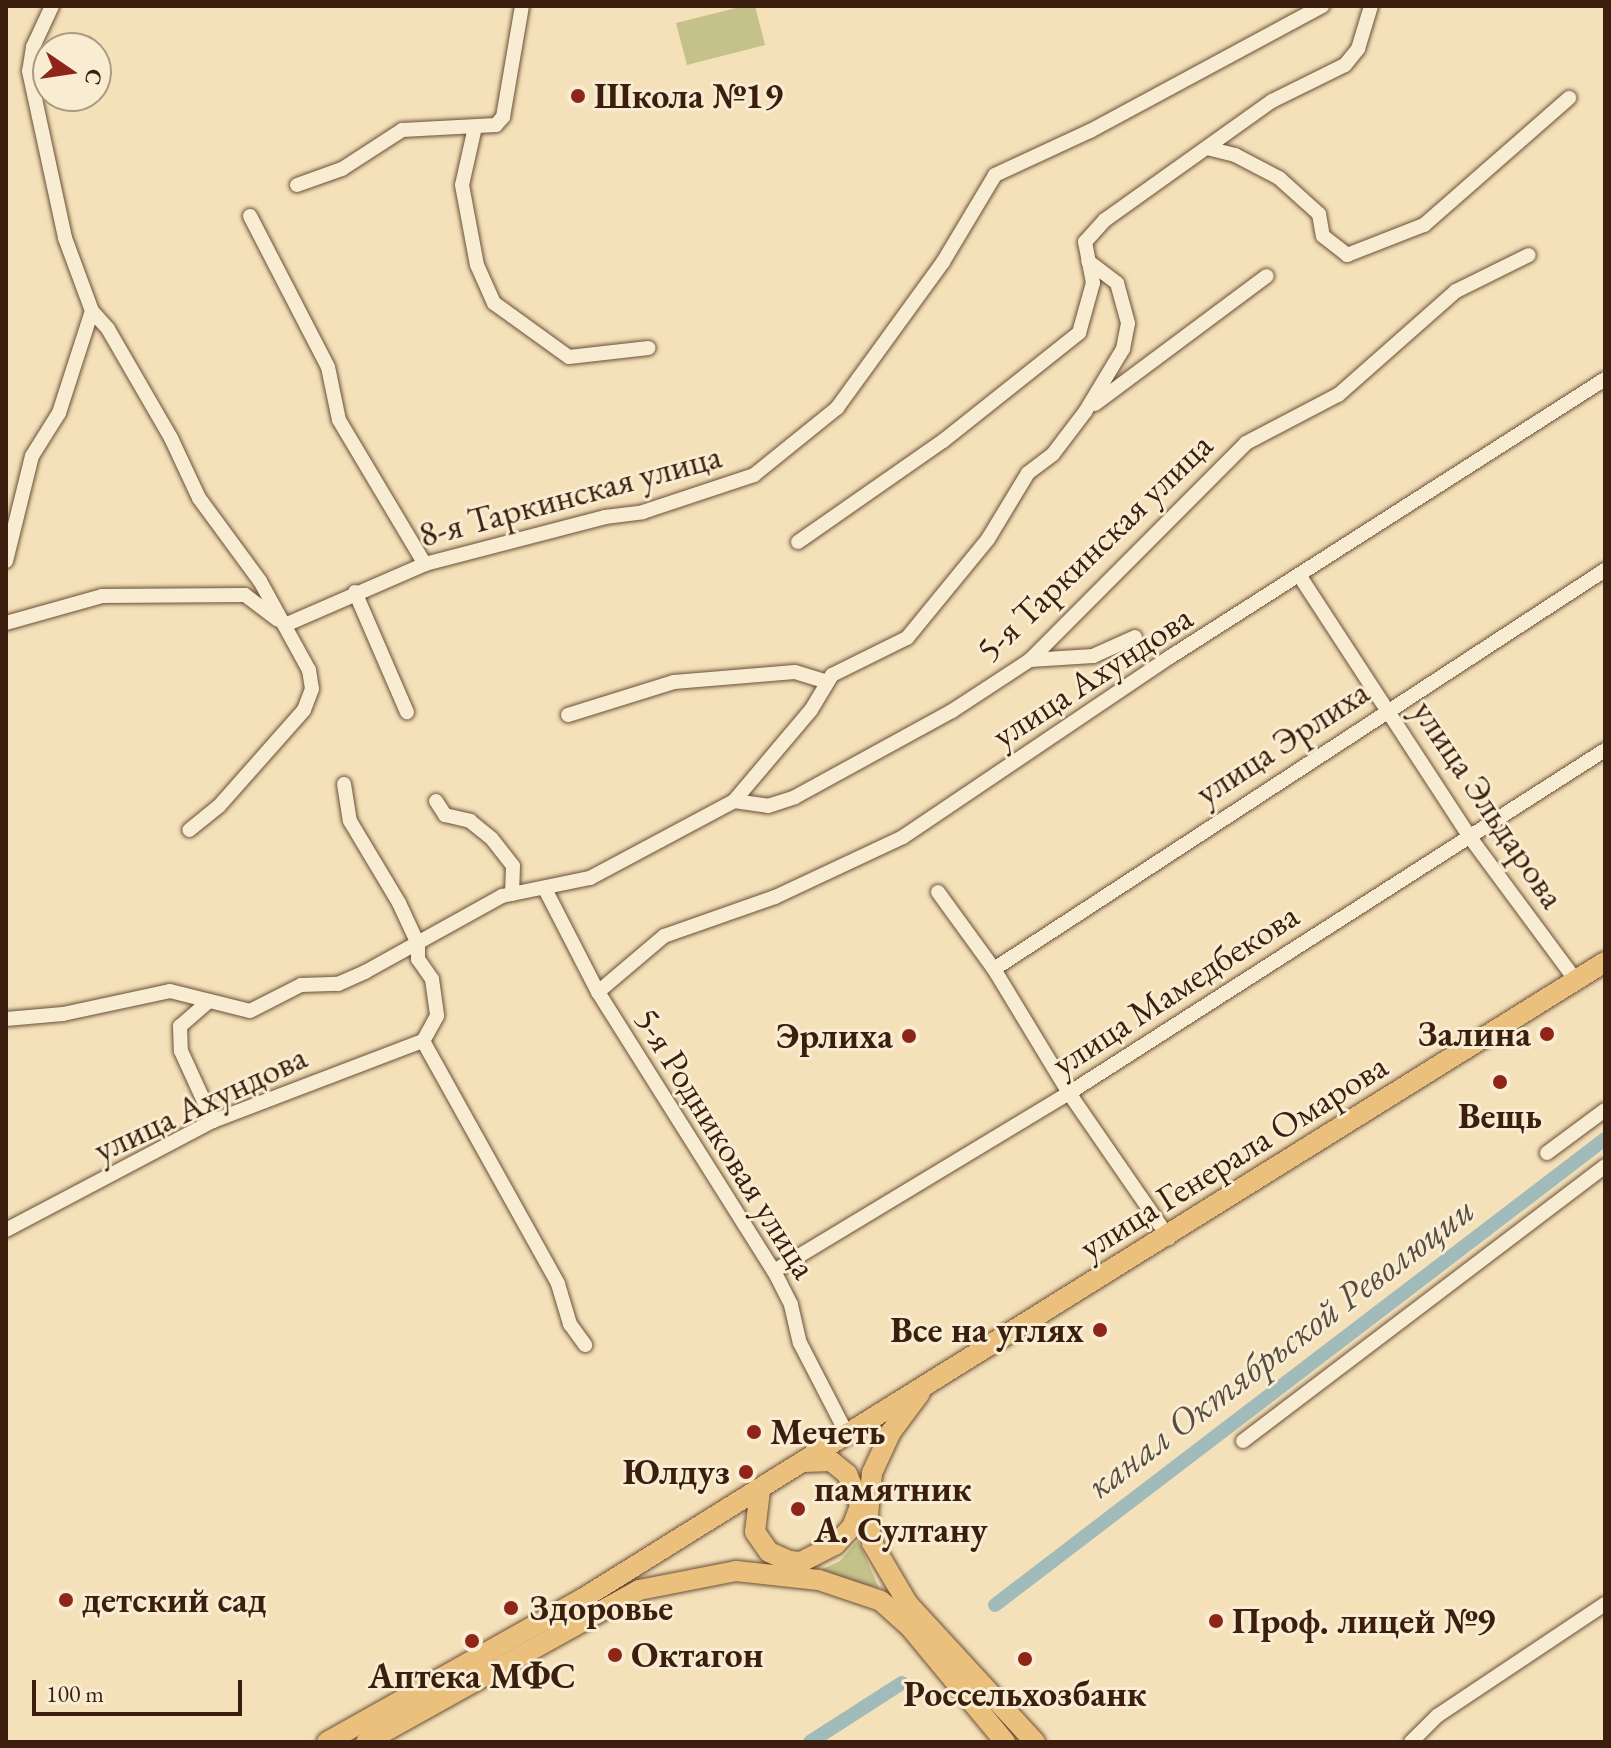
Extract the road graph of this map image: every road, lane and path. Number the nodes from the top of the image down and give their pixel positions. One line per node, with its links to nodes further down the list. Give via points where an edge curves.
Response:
1 (52, 6): 13 (street, via 33,47 29,71 65,238)
2 (522, 6): 6 (street, via 503,117 496,125)
3 (1322, 6): 19 (street, 8-я Таркинская улица, via 1090,131 995,175 943,262 837,408 754,475 643,512)
4 (1371, 6): 7 (street, via 1358,49 1345,65 1272,101)
5 (1569, 98): 7 (street, via 1424,225 1347,255 1323,236 1319,214 1279,178 1235,155)
6 (475, 127): 8 (street, via 402,130 342,169); 14 (street, via 462,185 477,265 494,303 569,357)
7 (1207, 148): 11 (street, via 1105,220 1085,242)
8 (297, 185)
9 (250, 216): 19 (street, via 328,367 339,420)
10 (1529, 255): 26 (street, 5-я Таркинская улица, via 1456,291 1338,395 1246,443)
11 (1088, 261): 16 (street, via 1117,283 1128,323 1123,349); 17 (street, via 1093,283 1079,333 955,432)
12 (1267, 276): 16 (street)
13 (92, 311): 18 (street, via 59,413 32,456); 24 (street, via 131,371 199,498)
14 (648, 348)
15 (1605, 379): 21 (street, улица Ахундова)
16 (1085, 412): 27 (street, via 1053,454 1028,473 988,539 907,638 832,675)
17 (798, 542)
18 (6, 561)
19 (425, 564): 22 (street, 8-я Таркинская улица)
20 (1605, 570): 28 (street, улица Эрлиха)
21 (1301, 578): 28 (street, улица Эльдарова); 44 (street, улица Ахундова, via 1170,657 903,837 775,897 664,936)
22 (355, 592): 24 (street, 8-я Таркинская улица); 29 (street)
23 (6, 623): 24 (street, via 102,596 245,595)
24 (285, 625): 35 (street, via 309,670 312,689 293,723 219,806)
25 (1135, 637): 26 (street, via 1093,656)
26 (1030, 660): 34 (street, 5-я Таркинская улица, via 952,711 795,797 768,806)
27 (828, 682): 30 (street, via 795,672 753,674 729,682 674,682); 34 (street)
28 (1387, 709): 36 (street, улица Эльдарова); 42 (street, улица Эрлиха)
29 (407, 712)
30 (568, 715)
31 (1605, 750): 36 (street, улица Мамедбекова)
32 (344, 784): 40 (street, via 350,821)
33 (436, 801): 39 (street, via 445,815 470,821 492,839 513,866)
34 (734, 801): 37 (street, via 590,878)
35 (189, 830)
36 (1469, 836): 43 (street, улица Эльдарова); 48 (street, улица Мамедбекова)
37 (545, 889): 39 (street); 44 (street, 5-я Родниковая улица)
38 (938, 892): 42 (street)
39 (512, 894): 40 (street, via 472,910)
40 (418, 944): 45 (street, via 338,984 301,985 250,1011); 47 (street, via 418,959 432,979 437,1016)
41 (1605, 963): 43 (main road, улица Генерала Омарова)
42 (994, 969): 48 (street)
43 (1576, 982): 54 (main road, улица Генерала Омарова)
44 (598, 992): 55 (street, 5-я Родниковая улица)
45 (209, 1001): 46 (street, via 170,991 63,1014); 50 (street, via 180,1026 181,1051)
46 (6, 1019)
47 (423, 1041): 50 (street, улица Ахундова); 56 (street, via 558,1284 570,1324)
48 (1069, 1093): 54 (street); 55 (street, улица Мамедбекова)
49 (1605, 1110): 51 (street)
50 (213, 1121): 53 (street, улица Ахундова)
51 (1547, 1153)
52 (1605, 1166): 59 (street)
53 (6, 1230)
54 (1169, 1238): 57 (main road, улица Генерала Омарова)
55 (774, 1271): 58 (street, 5-я Родниковая улица, via 791,1305 800,1343)
56 (585, 1345)
57 (900, 1403): 58 (main road, улица Генерала Омарова); 62 (main road)
58 (846, 1432): 60 (main road, улица Генерала Омарова)
59 (1243, 1441)
60 (800, 1463): 61 (main road); 62 (main road, via 831,1461 854,1482)
61 (760, 1490): 63 (main road, via 753,1521 769,1552); 65 (main road, via 661,1549)
62 (862, 1512): 63 (main road, via 835,1545); 70 (main road, via 877,1557 921,1619)
63 (788, 1570): 65 (main road, via 712,1573); 69 (main road, via 865,1591 891,1608)
64 (1605, 1604): 71 (street, via 1437,1716)
65 (588, 1606): 66 (main road)
66 (555, 1626): 67 (main road); 68 (main road)
67 (327, 1742)
68 (366, 1742)
69 (1005, 1742)
70 (1035, 1742)
71 (1411, 1742)

